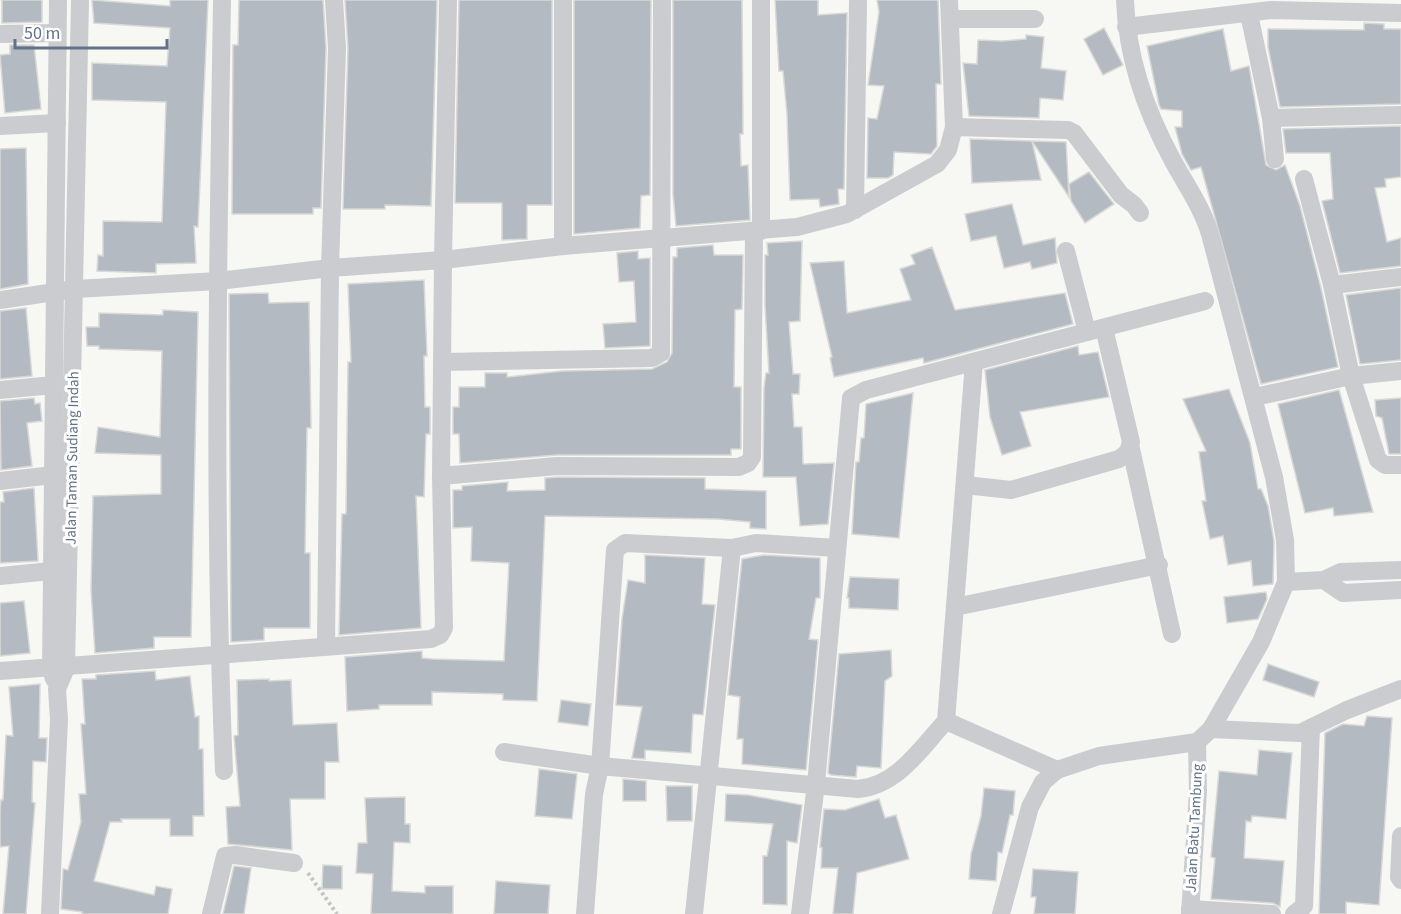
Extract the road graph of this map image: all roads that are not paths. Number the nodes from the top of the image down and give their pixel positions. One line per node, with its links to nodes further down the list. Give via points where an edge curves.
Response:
1 (58, 0): 17 (street)
2 (80, 0): 37 (street, Jalan Taman Sudiang Indah)
3 (222, 0): 35 (street)
4 (334, 0): 33 (street, via 338,48)
5 (448, 0): 32 (street)
6 (563, 0): 30 (street)
7 (662, 0): 29 (street)
8 (761, 0): 28 (street)
9 (858, 0): 26 (street)
10 (949, 0): 14 (street)
11 (1125, 0): 16 (street)
12 (1401, 13): 13 (street, via 1271,10)
13 (1249, 14): 16 (street); 20 (street)
14 (950, 19): 15 (street); 23 (street)
15 (1035, 20)
16 (1126, 27): 48 (street, via 1132,60 1156,126 1206,219)
17 (57, 33): 18 (street); 21 (street)
18 (0, 34)
19 (1401, 115): 20 (street)
20 (1271, 118): 24 (street)
21 (57, 123): 22 (street); 38 (street)
22 (0, 126)
23 (954, 127): 26 (street, via 948,150 937,164); 27 (street, via 1068,130)
24 (1275, 159)
25 (1304, 179): 36 (street)
26 (855, 210): 28 (street, via 820,223)
27 (1140, 213)
28 (757, 231): 29 (street); 52 (street, via 752,457 748,463 557,466)
29 (663, 238): 30 (street); 42 (street, via 663,348 658,356)
30 (563, 246): 32 (street)
31 (1066, 251): 41 (street)
32 (443, 260): 33 (street); 42 (street)
33 (330, 268): 35 (street); 66 (street)
34 (1401, 277): 36 (street)
35 (218, 281): 37 (street); 67 (street)
36 (1332, 285): 45 (street)
37 (75, 289): 38 (street); 68 (street, Jalan Taman Sudiang Indah)
38 (54, 292): 39 (street); 46 (street)
39 (0, 300)
40 (1205, 301): 41 (street)
41 (1096, 330): 43 (street); 49 (street)
42 (442, 362): 52 (street)
43 (974, 362): 54 (street); 56 (street, via 866,390 851,398)
44 (1401, 371): 45 (street)
45 (1351, 376): 48 (street); 50 (street, via 1378,460 1385,465)
46 (54, 385): 47 (street); 51 (street)
47 (0, 390)
48 (1255, 397): 62 (street, via 1285,540)
49 (1131, 449): 54 (street, via 1119,459 1011,490); 57 (street)
50 (1401, 465)
51 (53, 475): 53 (street); 58 (street)
52 (441, 476): 66 (street, via 442,632 431,639)
53 (0, 481)
54 (965, 485): 64 (street)
55 (732, 548): 56 (street, via 756,543); 76 (street, via 625,543 615,550); 79 (street)
56 (837, 548): 80 (street)
57 (1159, 565): 64 (street); 65 (street)
58 (51, 570): 60 (street); 68 (street)
59 (1401, 570): 61 (street, via 1341,572)
60 (0, 576)
61 (1324, 580): 62 (street); 63 (street, via 1343,593)
62 (1286, 582): 73 (street, via 1261,642)
63 (1401, 590)
64 (955, 607): 71 (street)
65 (1172, 634)
66 (326, 646): 67 (street)
67 (219, 655): 68 (street); 78 (street)
68 (59, 669): 69 (street); 85 (street, Jalan Taman Sudiang Indah)
69 (5, 671)
70 (1401, 689): 72 (street)
71 (946, 721): 77 (street); 80 (street, via 888,781 874,788)
72 (1311, 728): 73 (street, via 1292,734); 92 (street, via 1304,906)
73 (1211, 729): 74 (street)
74 (1197, 742): 77 (street, via 1125,750); 84 (street, Jalan Batu Tambung, via 1198,791)
75 (504, 752): 76 (street)
76 (600, 766): 79 (street); 87 (street, via 594,794)
77 (1057, 770): 90 (street, via 1034,794)
78 (224, 771)
79 (707, 776): 80 (street); 88 (street)
80 (816, 784): 89 (street)
81 (1401, 836): 83 (street)
82 (294, 863): 86 (street, via 225,856)
83 (1401, 880)
84 (1190, 911): 91 (street)
85 (50, 914)
86 (211, 914)
87 (585, 914)
88 (694, 914)
89 (800, 914)
90 (1001, 914)
91 (1272, 914)
92 (1294, 914)

